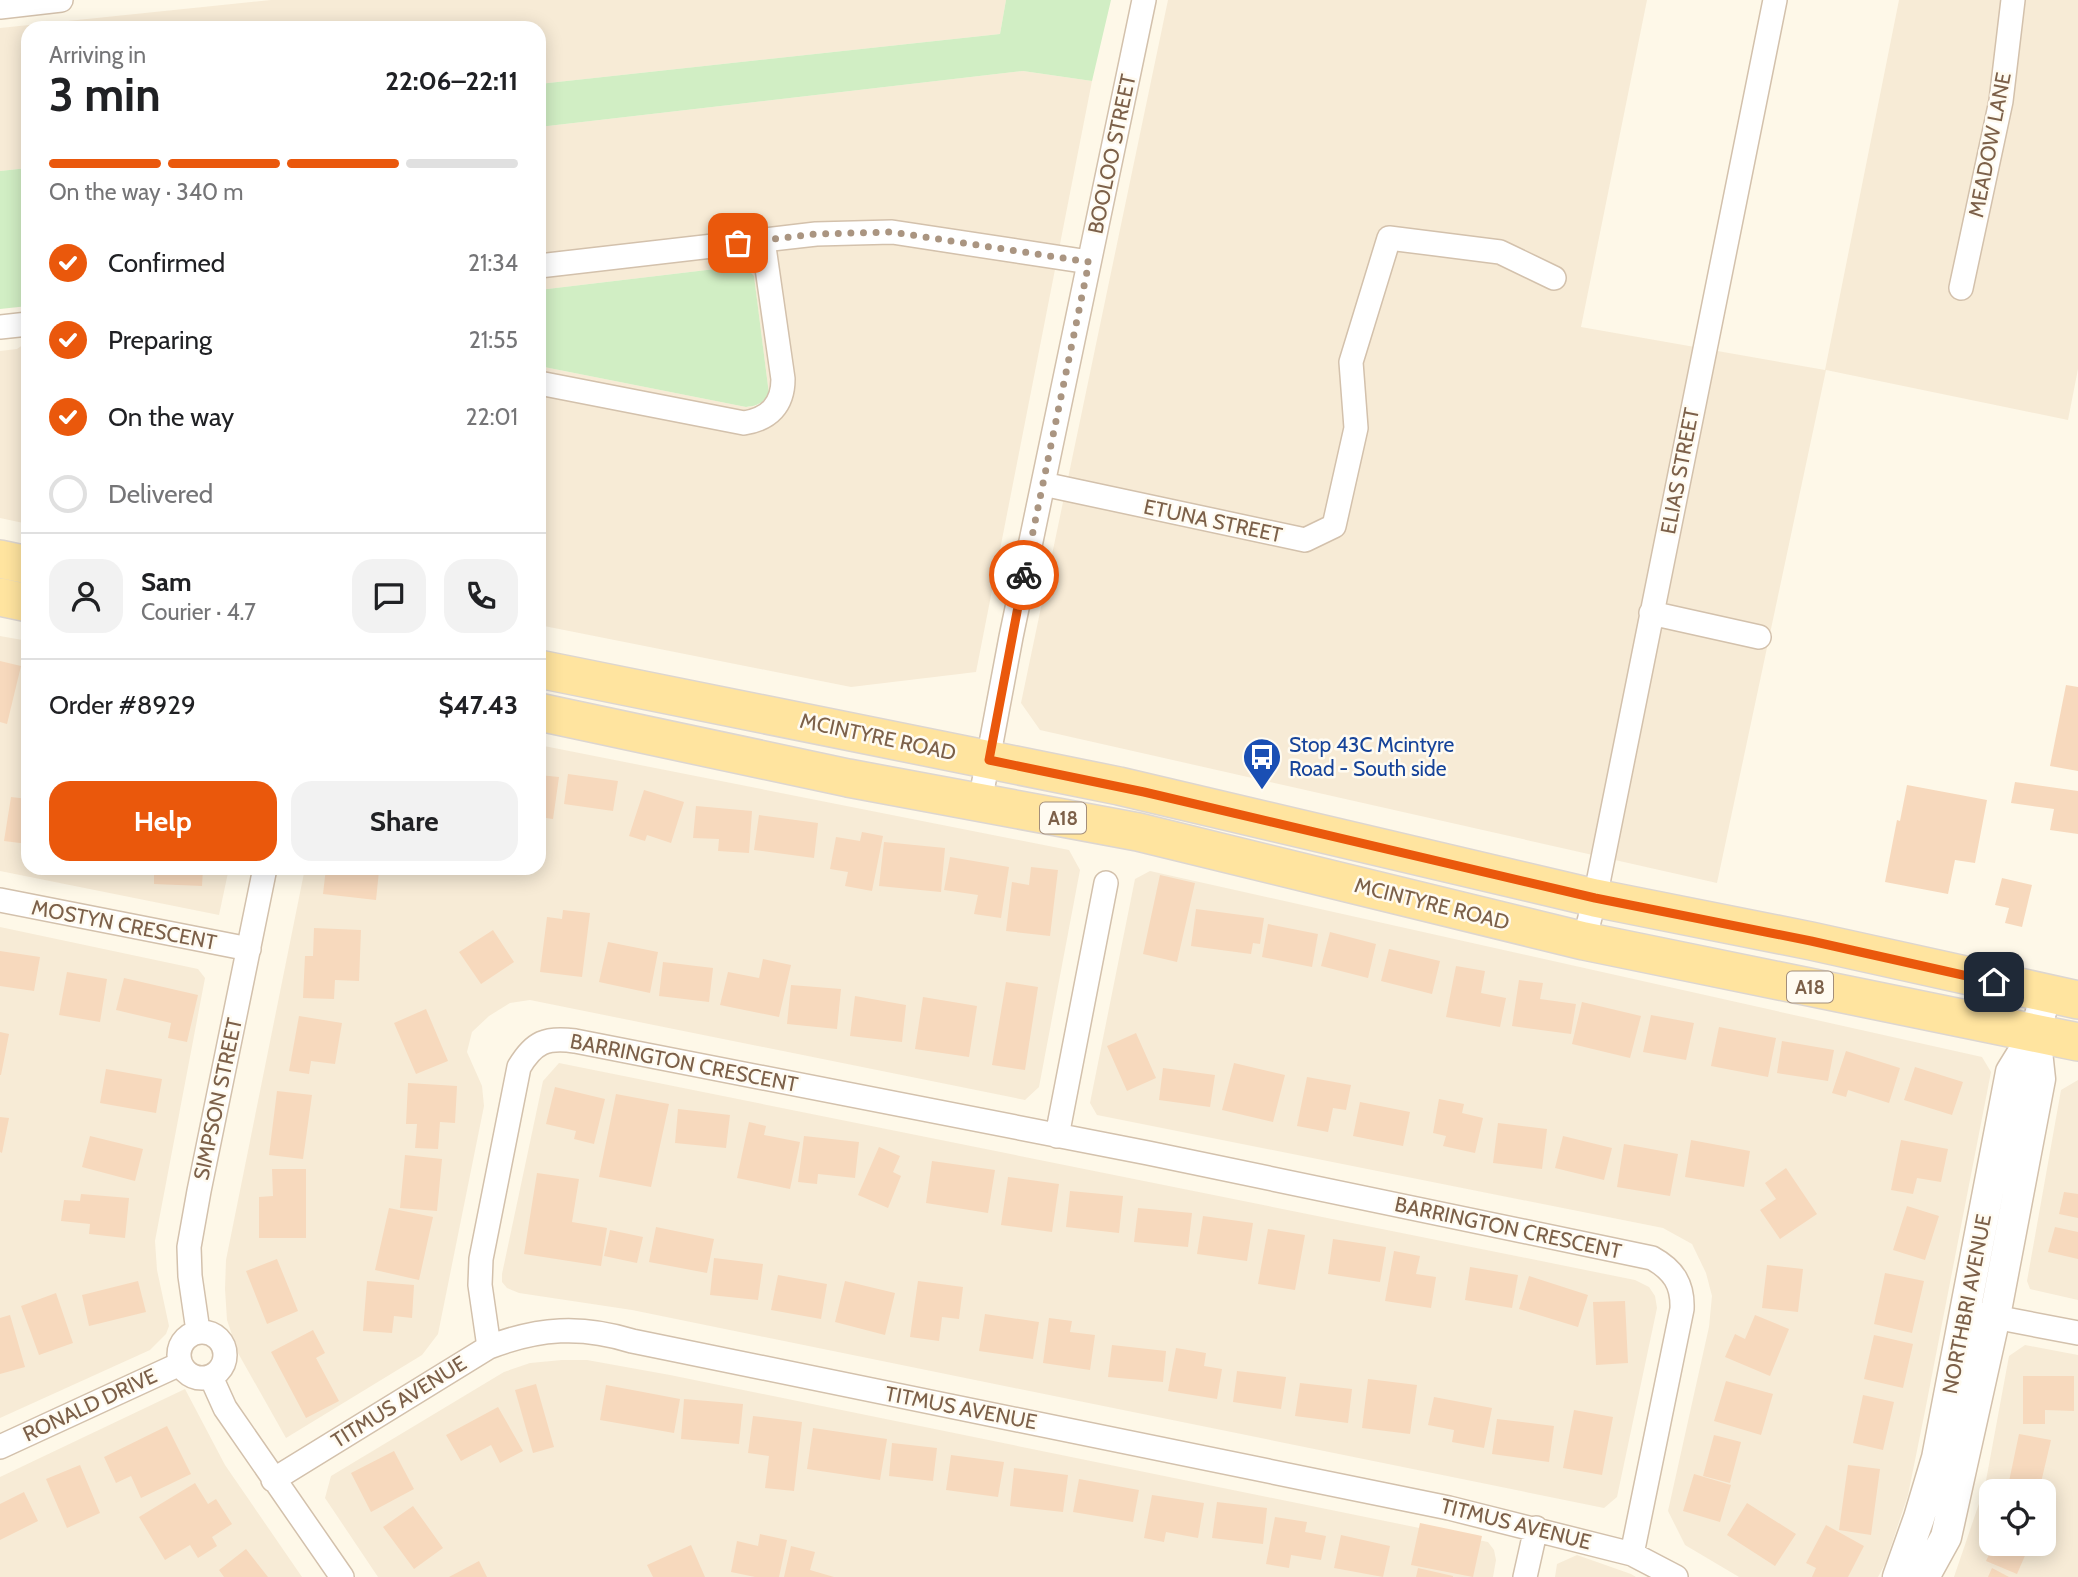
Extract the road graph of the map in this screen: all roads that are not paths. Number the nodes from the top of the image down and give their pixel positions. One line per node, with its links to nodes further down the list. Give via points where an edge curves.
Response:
1 (61, 0): 5 (street)
2 (1144, 0): 7 (street, BOOLOO STREET)
3 (1775, 0): 19 (street, ELIAS STREET)
4 (2013, 0): 10 (street, MEADOW LANE, via 2001,101)
5 (0, 7)
6 (763, 240): 7 (street, via 892,232); 8 (street); 13 (street, via 783,379 778,404 769,414 744,423)
7 (1089, 262): 14 (street, BOOLOO STREET)
8 (546, 265)
9 (1555, 278): 14 (street, ETUNA STREET, via 1500,252 1389,238 1351,362 1356,428 1334,527 1305,540)
10 (1961, 288)
11 (21, 325): 12 (street)
12 (0, 327)
13 (546, 384)
14 (1043, 484): 23 (street, BOOLOO STREET)
15 (0, 559): 16 (main road)
16 (21, 564)
17 (0, 597): 18 (main road)
18 (21, 602)
19 (1651, 613): 20 (street); 27 (street, ELIAS STREET)
20 (1759, 637)
21 (546, 670): 23 (main road, MCINTYRE ROAD / A18)
22 (546, 713): 24 (main road, MCINTYRE ROAD / A18)
23 (989, 760): 24 (street, BOOLOO STREET); 27 (main road, MCINTYRE ROAD / A18)
24 (980, 802): 29 (main road, MCINTYRE ROAD / A18, via 1138,832)
25 (264, 875): 30 (street, SIMPSON STREET)
26 (1106, 883): 34 (street)
27 (1595, 898): 29 (street, ELIAS STREET); 31 (main road, MCINTYRE ROAD / A18)
28 (0, 900): 30 (street, MOSTYN CRESCENT)
29 (1584, 941): 32 (main road, MCINTYRE ROAD / A18)
30 (249, 949): 37 (street, SIMPSON STREET, via 189,1247)
31 (2062, 997): 32 (street, NORTHBRI AVENUE)
32 (2035, 1033): 33 (main road, MCINTYRE ROAD / A18); 35 (street, NORTHBRI AVENUE, via 2011,1072); 36 (street, NORTHBRI AVENUE, via 2040,1079)
33 (2078, 1042)
34 (1057, 1136): 39 (street, BARRINGTON CRESCENT, via 575,1041 558,1038 542,1042 519,1067 481,1259); 45 (street, BARRINGTON CRESCENT, via 1646,1256 1665,1265 1678,1282 1682,1309)
35 (1966, 1312): 36 (street); 49 (street, NORTHBRI AVENUE, via 1937,1458)
36 (1995, 1316): 38 (street); 50 (street, NORTHBRI AVENUE, via 1946,1537)
37 (198, 1331): 40 (street, via 180,1346); 41 (street, via 211,1332 224,1344 225,1363)
38 (2078, 1333)
39 (489, 1347): 43 (street, TITMUS AVENUE); 44 (street, TITMUS AVENUE, via 539,1332 599,1332)
40 (180, 1364): 41 (street, via 194,1377); 42 (street, RONALD DRIVE)
41 (211, 1377): 43 (street, via 225,1408)
42 (0, 1447)
43 (273, 1480): 46 (street)
44 (1535, 1528): 45 (street, TITMUS AVENUE); 47 (street)
45 (1632, 1553): 48 (street, TITMUS AVENUE)
46 (342, 1577)
47 (1525, 1577)
48 (1676, 1577)
49 (1898, 1577)
50 (1924, 1577)

